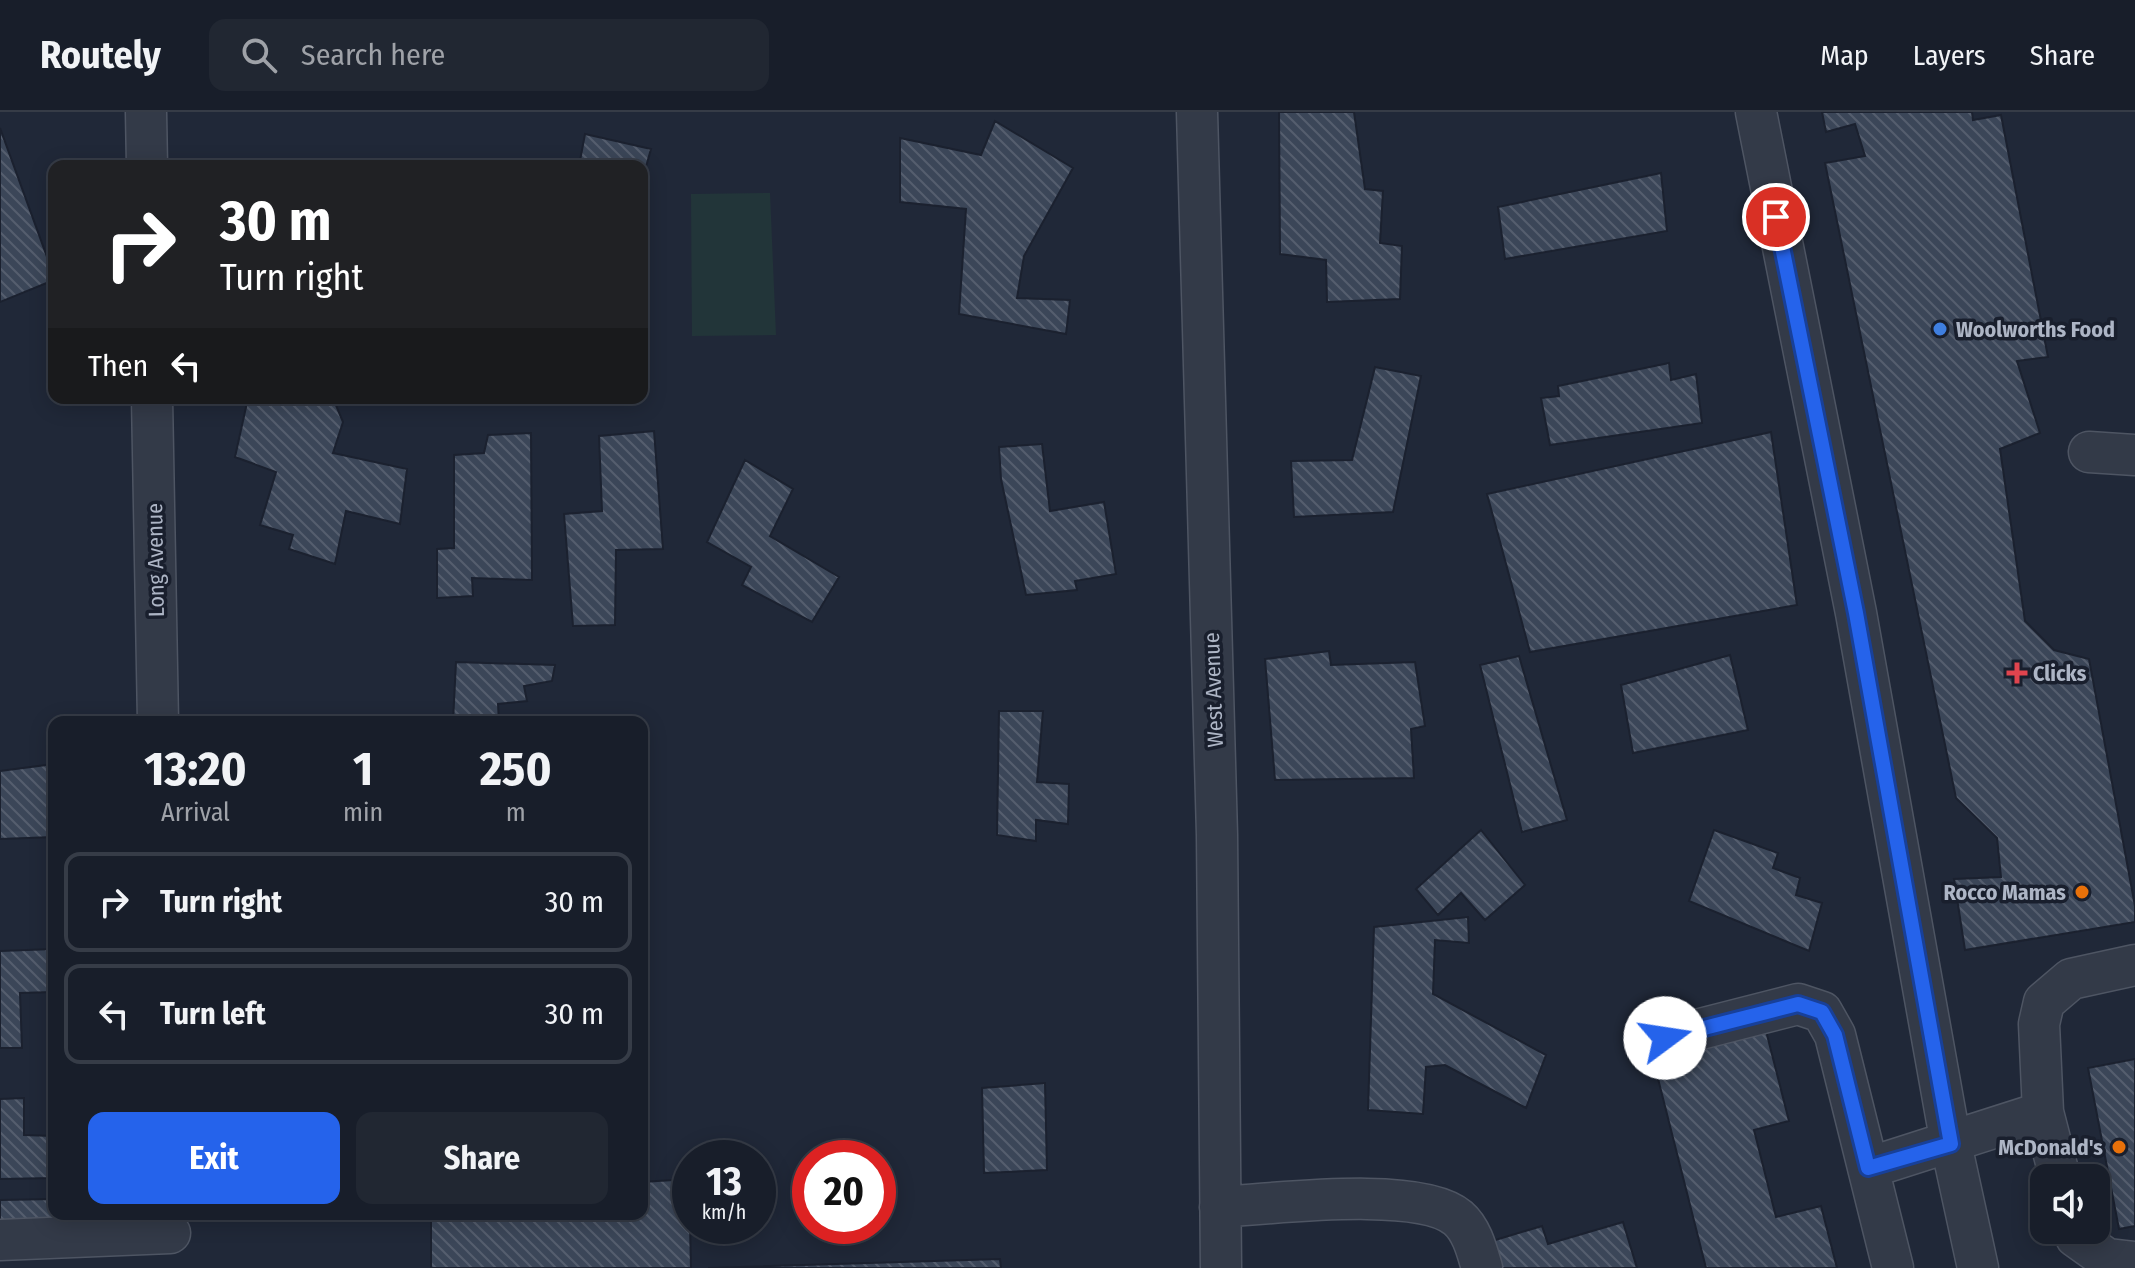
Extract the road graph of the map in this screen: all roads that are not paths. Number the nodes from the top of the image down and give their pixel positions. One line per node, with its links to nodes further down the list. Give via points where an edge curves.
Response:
1 (146, 112): 4 (street)
2 (1197, 112): 17 (street, West Avenue, via 1217,835)
3 (1756, 112): 13 (street, via 1856,613)
4 (147, 160)
5 (152, 404): 8 (street, Long Avenue)
6 (2089, 452): 7 (street)
7 (2135, 455)
8 (158, 716)
9 (2135, 965): 12 (street, via 2071,979 2044,1002 2039,1024)
10 (2135, 990): 15 (street, via 2070,1002 2061,1022 2059,1049)
11 (1665, 1038): 16 (street, via 1798,1004 1822,1012 1835,1035)
12 (2043, 1112): 13 (street); 14 (street)
13 (1951, 1144): 16 (street); 25 (street)
14 (2056, 1164)
15 (2080, 1164)
16 (1868, 1168): 24 (street)
17 (1220, 1207): 22 (street, West Avenue); 23 (street, via 1334,1200 1423,1204 1458,1217)
18 (170, 1238): 19 (street)
19 (0, 1240)
20 (2094, 1244): 21 (street, via 2107,1259)
21 (2135, 1262)
22 (1221, 1268)
23 (1482, 1268)
24 (1893, 1268)
25 (1978, 1268)

